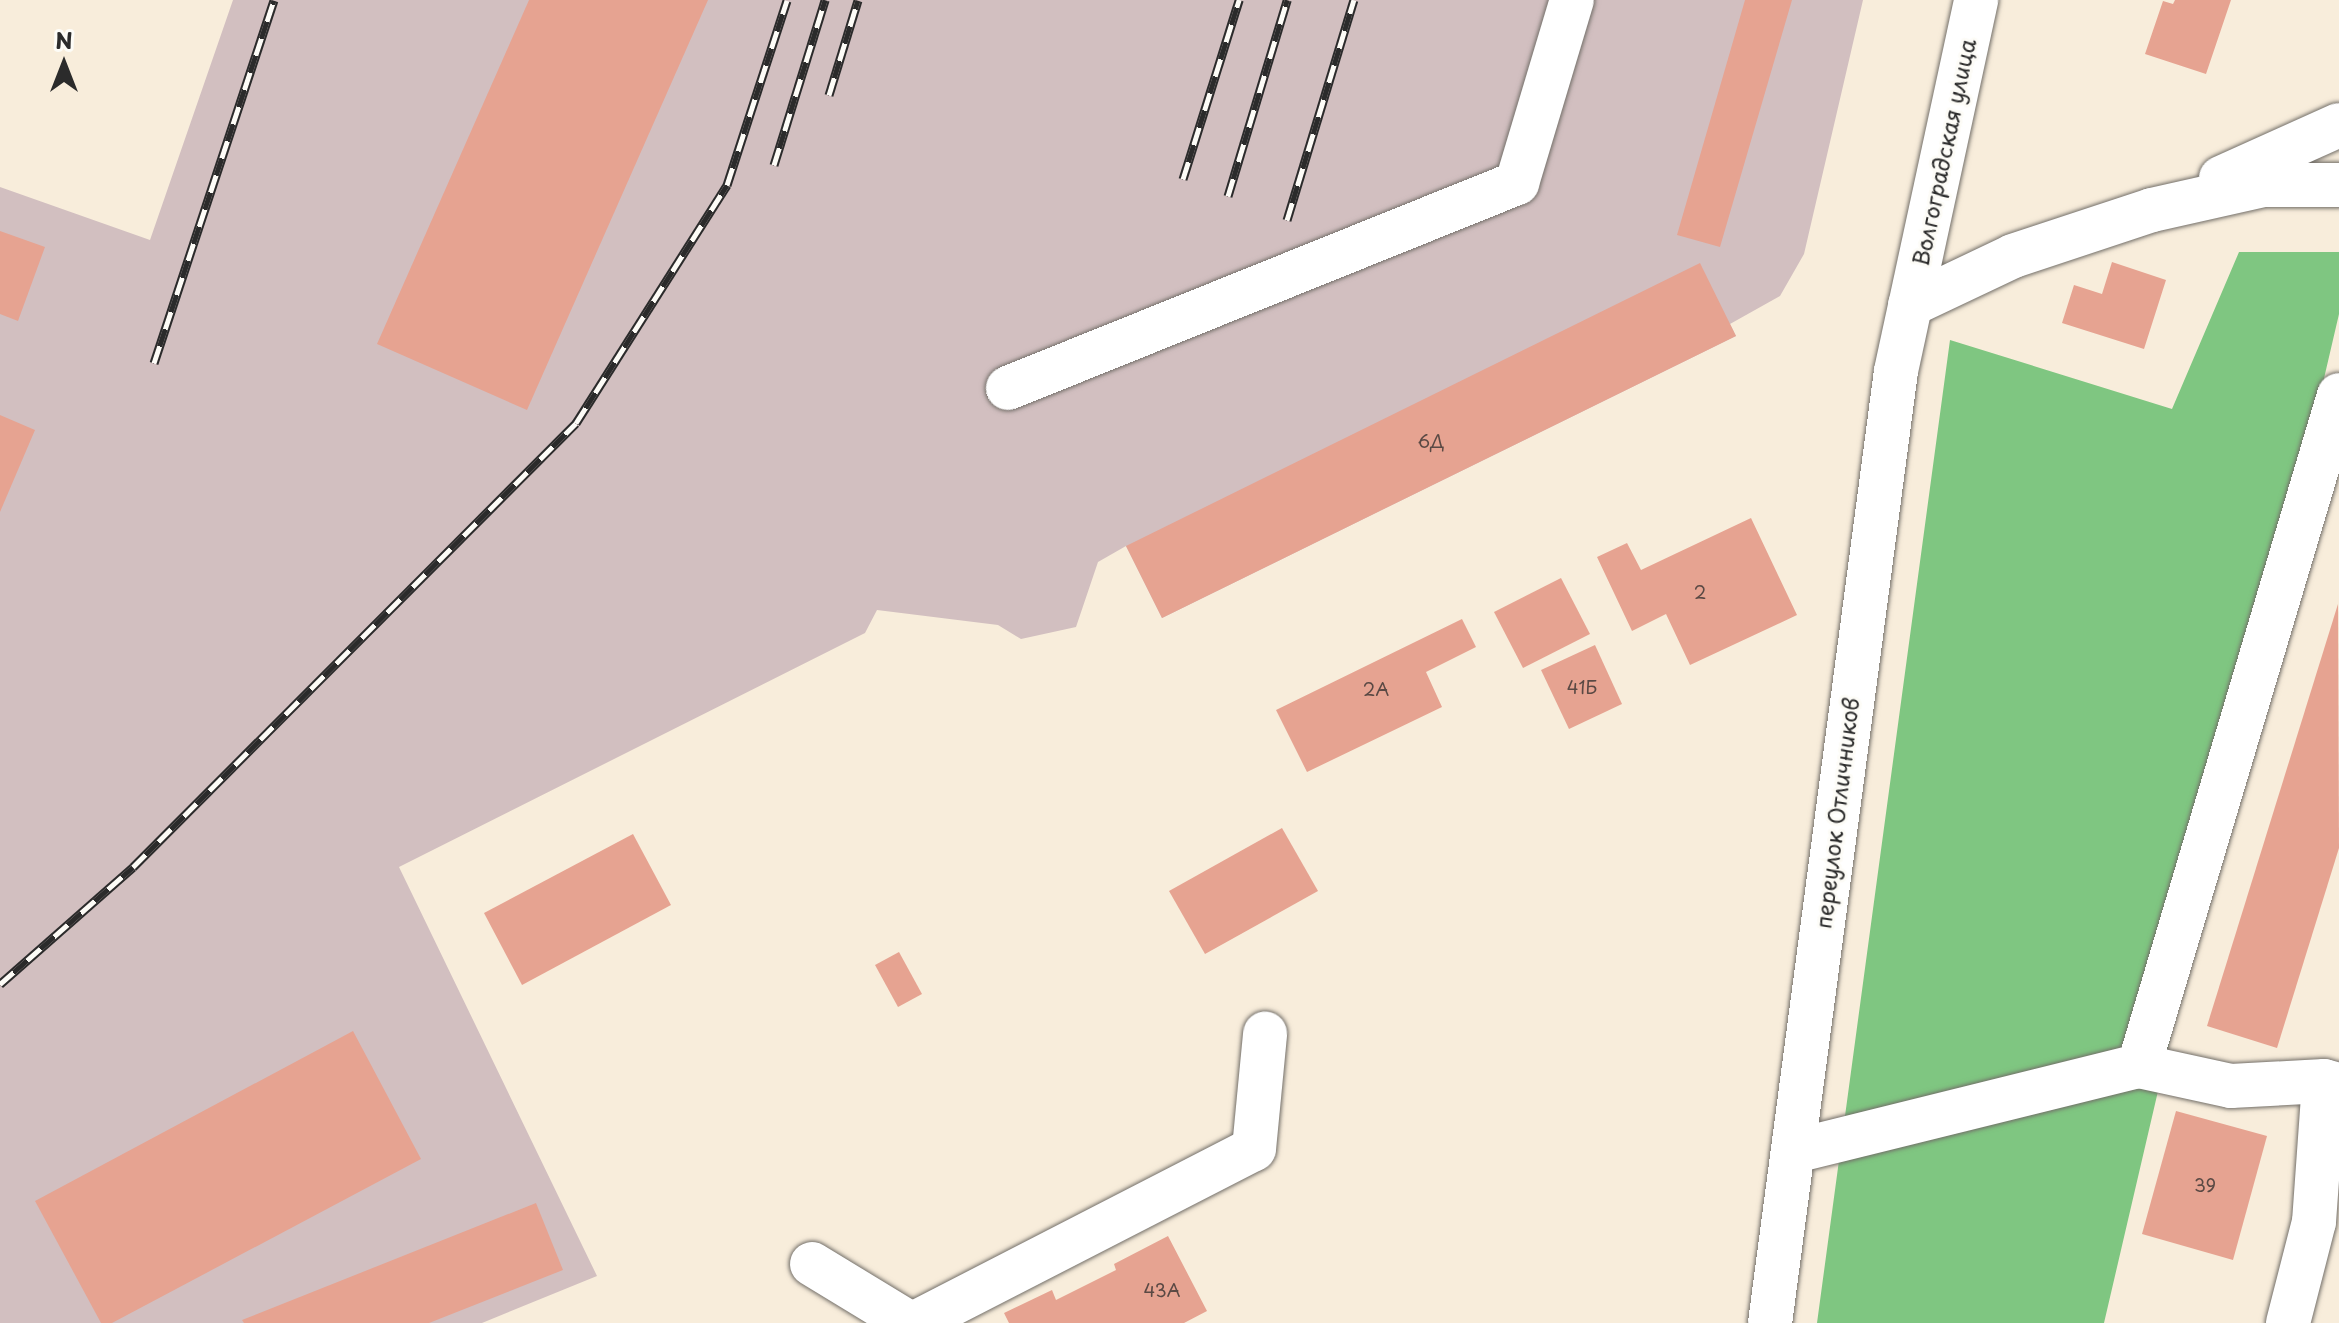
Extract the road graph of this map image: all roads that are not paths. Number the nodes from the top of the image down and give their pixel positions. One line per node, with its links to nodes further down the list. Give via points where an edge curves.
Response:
1 (1572, 0): 7 (main road, via 1517,183)
2 (1976, 0): 6 (main road, Волгоградская улица)
3 (2339, 125): 5 (main road)
4 (2339, 185): 5 (main road, via 2263,185)
5 (2152, 210): 6 (main road, via 2013,256)
6 (1910, 305): 12 (main road, переулок Отличников, via 1849,706)
7 (1008, 388)
8 (2339, 395): 10 (main road)
9 (1265, 1034): 15 (main road, via 1254,1149)
10 (2139, 1066): 11 (main road, via 2231,1086); 12 (main road)
11 (2331, 1083): 17 (main road, via 2314,1222)
12 (1795, 1151): 16 (main road, переулок Отличников)
13 (812, 1264): 14 (main road)
14 (909, 1323)
15 (915, 1323)
16 (1770, 1323)
17 (2288, 1323)

